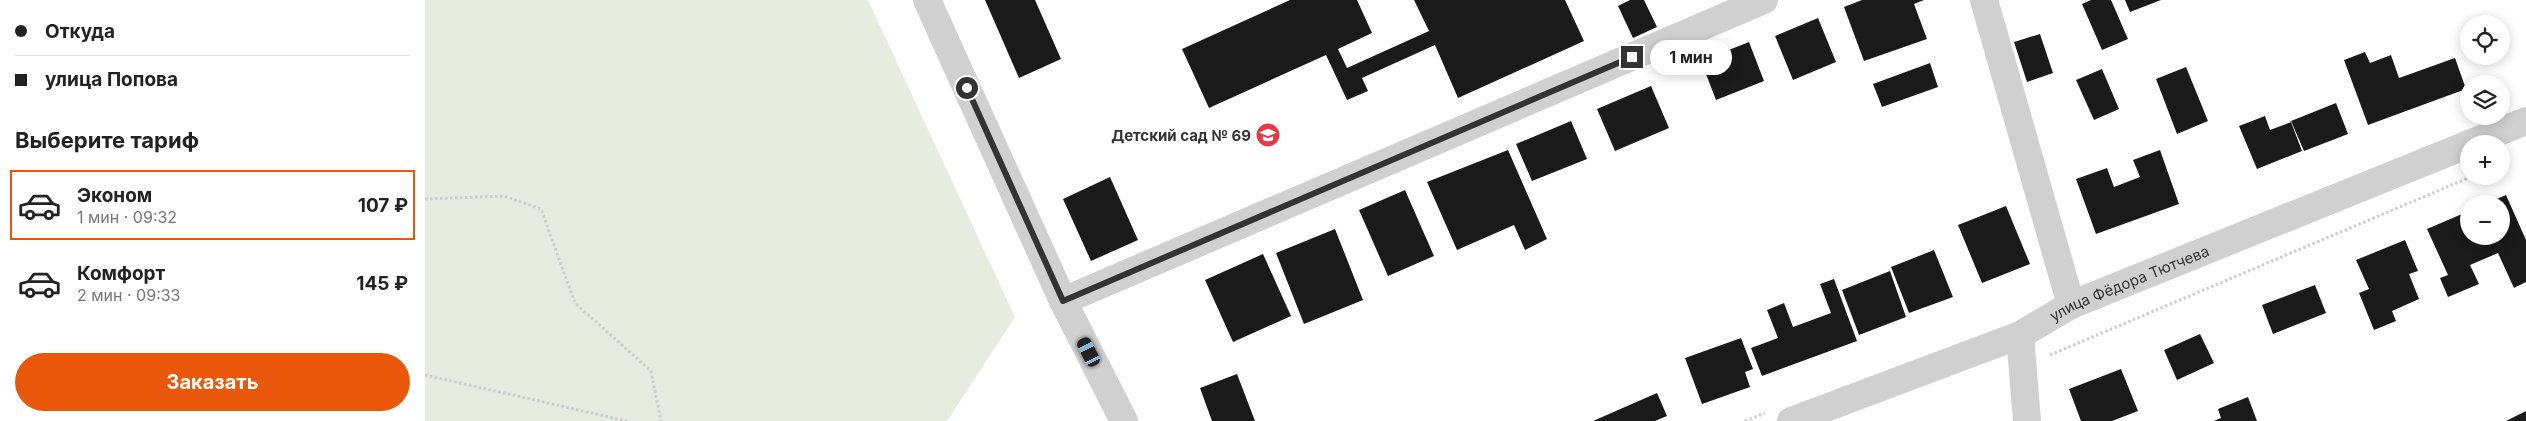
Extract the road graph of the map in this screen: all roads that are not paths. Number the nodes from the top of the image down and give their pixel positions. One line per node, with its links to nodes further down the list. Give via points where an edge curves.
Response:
1 (927, 0): 7 (street)
2 (1765, 0): 7 (street)
3 (1985, 0): 8 (street)
4 (2526, 121): 5 (street, улица Фёдора Тютчева)
5 (2491, 135)
6 (2460, 148): 8 (street, улица Фёдора Тютчева)
7 (1063, 301): 10 (street)
8 (2071, 305): 9 (street, улица Фёдора Тютчева)
9 (2019, 335): 11 (street, улица Фёдора Тютчева); 12 (street)
10 (1124, 421)
11 (1791, 421)
12 (2027, 421)

